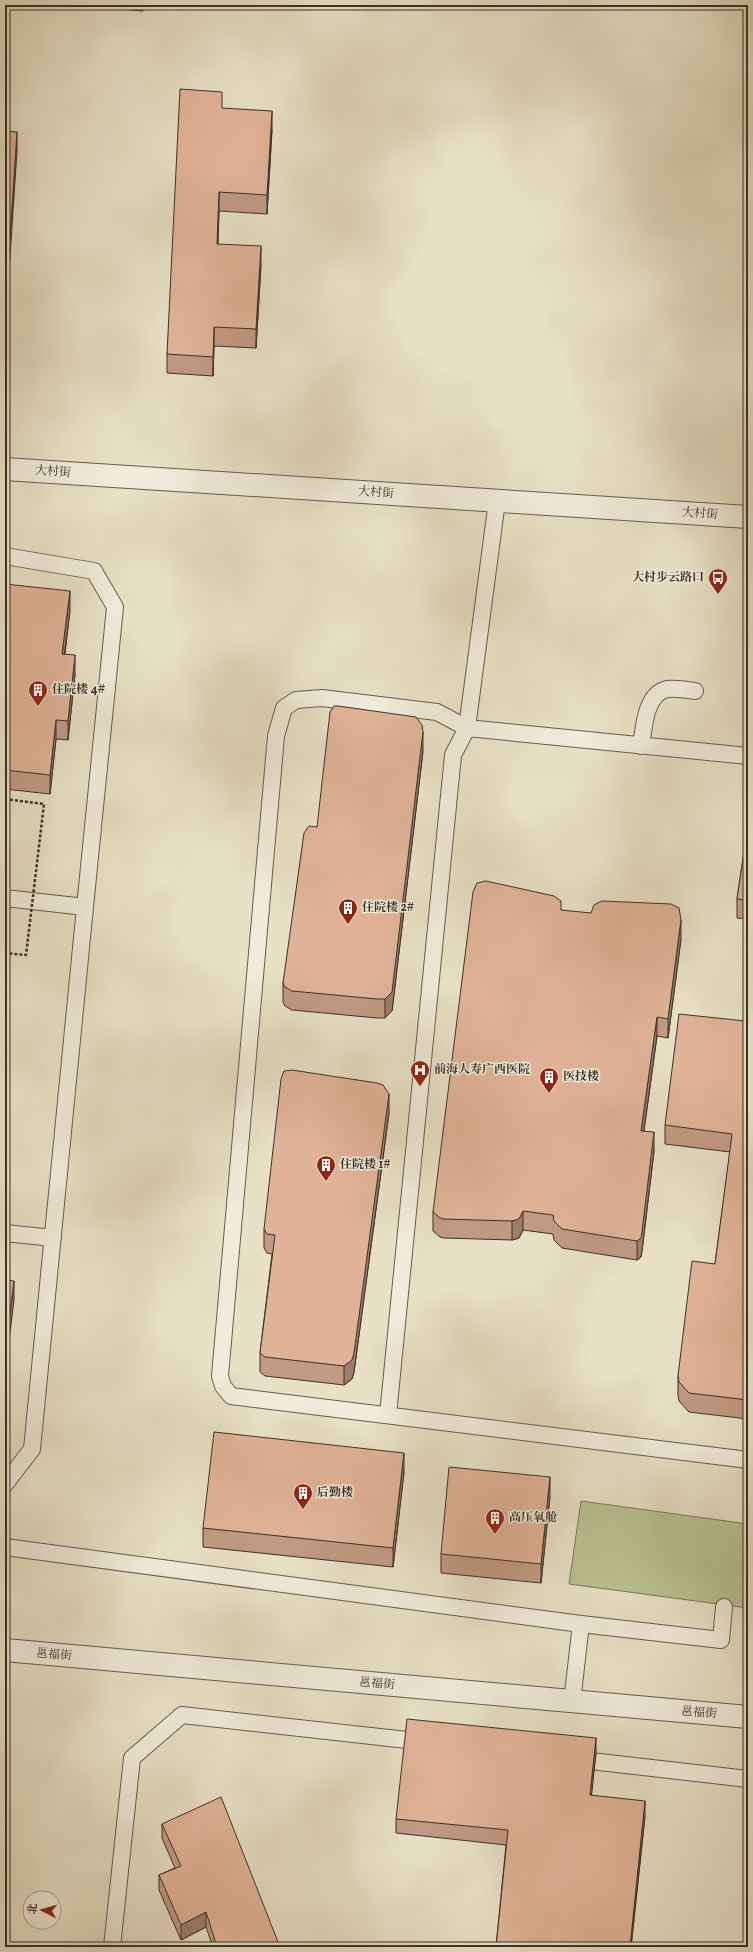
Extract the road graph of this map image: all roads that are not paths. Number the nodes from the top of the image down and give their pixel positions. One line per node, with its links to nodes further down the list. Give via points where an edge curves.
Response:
1 (5, 469): 2 (street, 大村街)
2 (497, 501): 3 (street, 大村街); 6 (lane)
3 (748, 517)
4 (5, 556): 10 (lane, via 94,571 115,607)
5 (695, 691): 7 (lane, via 666,689 656,695 648,708)
6 (467, 728): 7 (lane); 13 (lane, via 453,756); 13 (lane, via 437,712 322,698 296,700 284,708 276,736 220,1376 223,1386 231,1396)
7 (641, 746): 8 (lane)
8 (748, 756)
9 (5, 898): 10 (lane)
10 (85, 907): 12 (lane)
11 (5, 1233): 12 (lane)
12 (53, 1238): 15 (lane, via 32,1449)
13 (388, 1415): 14 (lane)
14 (748, 1460)
15 (5, 1484)
16 (5, 1547): 18 (lane)
17 (724, 1607): 18 (lane, via 720,1640)
18 (581, 1624): 20 (lane)
19 (5, 1650): 20 (street, 邕福街)
20 (572, 1702): 21 (street, 邕福街)
21 (748, 1718)
22 (442, 1744): 25 (lane, via 182,1714 132,1758)
23 (559, 1757): 24 (lane)
24 (748, 1779)
25 (112, 1947)

